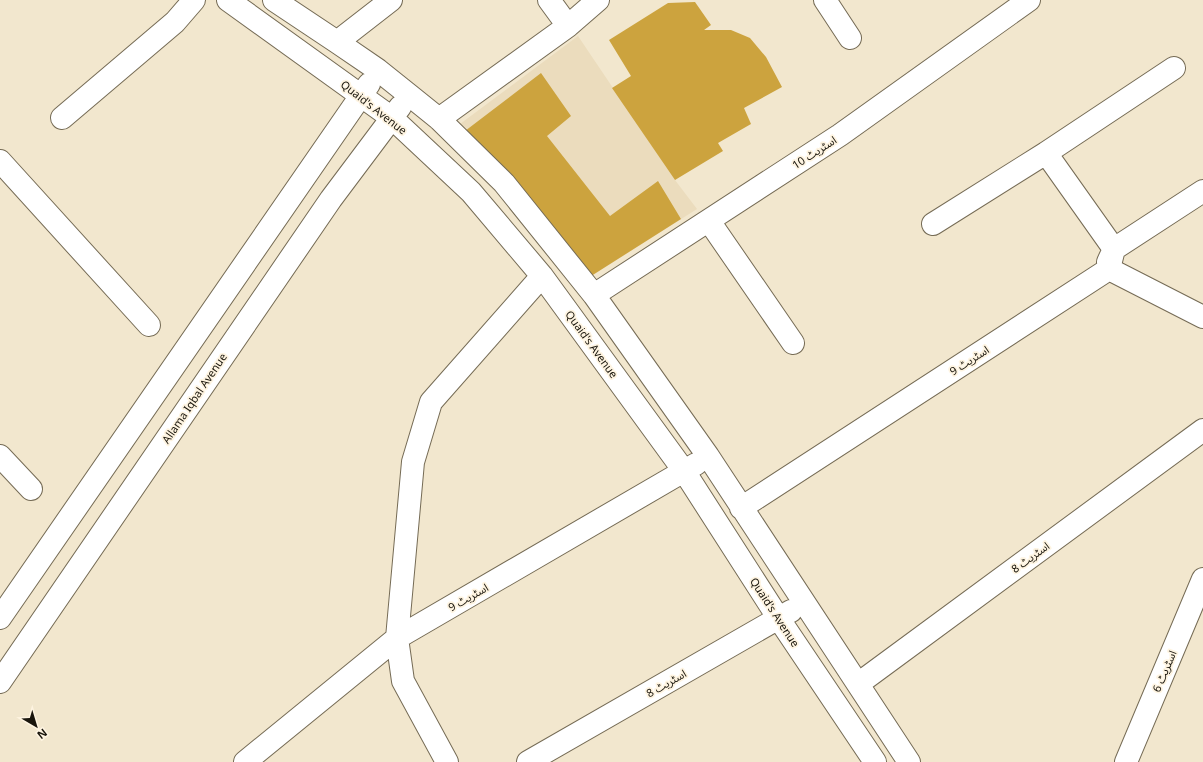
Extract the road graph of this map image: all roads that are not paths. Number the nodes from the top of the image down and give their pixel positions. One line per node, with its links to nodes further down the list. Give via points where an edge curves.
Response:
1 (194, 0): 16 (street, via 175,22)
2 (228, 0): 15 (street, Quaid's Avenue)
3 (274, 0): 11 (street)
4 (391, 0): 11 (street)
5 (549, 0): 9 (street)
6 (598, 0): 9 (street)
7 (824, 0): 10 (street)
8 (1019, 3): 22 (street, اسٹریٹ 10, via 840,135)
9 (568, 26): 18 (street)
10 (850, 38)
11 (337, 42): 13 (street)
12 (1174, 68): 19 (street)
13 (378, 70): 14 (street); 15 (street)
14 (408, 94): 17 (street, Allama Iqbal Avenue); 18 (street)
15 (361, 95): 17 (street, Quaid's Avenue); 38 (street)
16 (62, 118)
17 (392, 118): 25 (street, Quaid's Avenue, via 471,192); 41 (street, Allama Iqbal Avenue, via 330,198)
18 (439, 119): 26 (street, via 504,183)
19 (1046, 153): 23 (street); 24 (street)
20 (0, 161): 28 (street)
21 (1203, 191): 24 (street, اسٹریٹ 9)
22 (709, 221): 26 (street, اسٹریٹ 10); 29 (street)
23 (933, 224)
24 (1112, 259): 27 (street); 35 (street, اسٹریٹ 9)
25 (542, 276): 33 (street, Quaid's Avenue); 40 (street, via 431,402 413,462)
26 (594, 295): 32 (street)
27 (1203, 317)
28 (149, 325)
29 (793, 343)
30 (1203, 430): 42 (street, اسٹریٹ 8)
31 (0, 456): 34 (street)
32 (708, 456): 33 (street, اسٹریٹ 9); 35 (street)
33 (684, 471): 39 (street, Quaid's Avenue); 40 (street, اسٹریٹ 9)
34 (31, 489)
35 (741, 508): 37 (street)
36 (1203, 579): 48 (street, اسٹریٹ 6)
37 (804, 603): 39 (street, اسٹریٹ 8); 42 (street)
38 (0, 618)
39 (779, 619): 45 (street, اسٹریٹ 8); 46 (street, Quaid's Avenue)
40 (397, 638): 43 (street, اسٹریٹ 9); 44 (street, via 403,681)
41 (0, 682)
42 (858, 684): 47 (street)
43 (245, 762)
44 (447, 762)
45 (528, 762)
46 (875, 762)
47 (909, 762)
48 (1126, 762)

